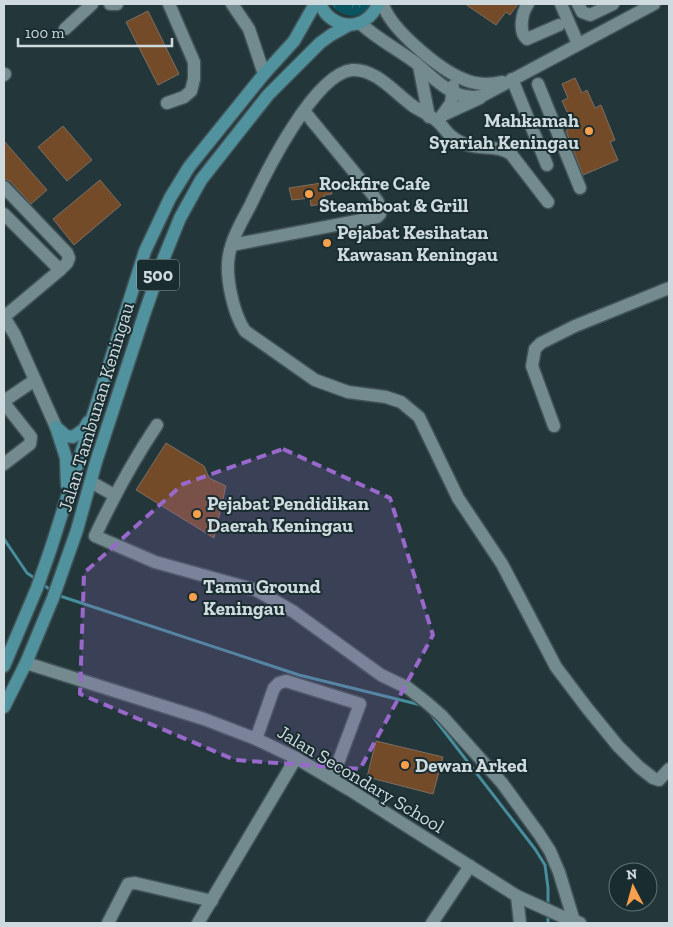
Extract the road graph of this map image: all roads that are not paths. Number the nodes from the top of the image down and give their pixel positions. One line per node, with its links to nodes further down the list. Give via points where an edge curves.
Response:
1 (92, 4): 17 (street)
2 (110, 4): 3 (street)
3 (117, 4)
4 (169, 4): 28 (street, via 195,69 191,91)
5 (232, 4): 20 (street, via 249,29)
6 (315, 4): 20 (main road, Jalan Tambunan Keningau / 500, via 294,41)
7 (320, 4): 15 (main road, via 332,20)
8 (378, 4): 15 (main road, 500, via 368,18)
9 (383, 4): 21 (street, via 397,28)
10 (528, 4): 16 (street, via 523,14 524,37 527,39)
11 (561, 4): 18 (street)
12 (578, 4): 13 (street, via 582,12 590,15)
13 (613, 4)
14 (654, 4): 18 (street)
15 (354, 24): 19 (street); 55 (main road, Jalan Tambunan Keningau / 500, via 320,42 268,95 190,199 163,260)
16 (559, 25)
17 (65, 29)
18 (578, 44): 22 (street)
19 (419, 66): 23 (street); 25 (street)
20 (264, 74): 48 (main road, Jalan Tambunan Keningau / 500, via 189,167 164,210 145,252)
21 (454, 74): 22 (street, via 483,84); 25 (street)
22 (510, 80): 26 (street); 32 (street)
23 (422, 81): 27 (street, via 416,94); 30 (street)
24 (538, 84): 31 (street)
25 (453, 92): 26 (street, via 469,97); 30 (street, via 451,103)
26 (482, 96): 30 (street)
27 (401, 97): 29 (street, via 378,78 352,70 331,80); 30 (street)
28 (167, 103)
29 (304, 111): 42 (street, via 272,160); 42 (street, via 373,194 380,214)
30 (437, 118): 36 (street, via 449,135 459,142 511,154)
31 (556, 129): 32 (street); 33 (street)
32 (536, 138): 33 (street, via 546,162)
33 (565, 151): 35 (street)
34 (4, 186): 38 (street)
35 (580, 188)
36 (548, 202)
37 (4, 214): 40 (street)
38 (31, 215): 39 (street); 40 (street)
39 (42, 226): 41 (street); 43 (street, via 67,253 68,263)
40 (17, 228): 41 (street)
41 (28, 238): 43 (street)
42 (232, 245): 63 (street, via 229,280 235,309 245,331 315,380 348,392 394,399 419,416 458,498 502,564 556,668 618,746 639,767 659,780)
43 (60, 270): 45 (street)
44 (669, 288): 50 (street, via 575,326 535,349 532,366)
45 (4, 317): 46 (street)
46 (35, 380): 47 (street); 51 (street)
47 (4, 402): 52 (street)
48 (95, 410): 51 (main road, via 84,429 74,437 66,436); 57 (main road, Jalan Tambunan Keningau / 500)
49 (156, 424): 56 (street)
50 (554, 426)
51 (56, 427): 57 (main road, via 67,467)
52 (28, 434): 53 (street); 54 (street, via 30,444)
53 (4, 453)
54 (4, 464)
55 (91, 482): 56 (street); 58 (main road, Jalan Tambunan Keningau / 500, via 53,598)
56 (114, 495): 68 (street, via 95,536 155,562 256,590 294,612 381,674 408,688 442,716 502,783 539,834 550,851)
57 (63, 512): 59 (main road, Jalan Tambunan Keningau / 500, via 37,588)
58 (26, 663): 60 (main road, Jalan Tambunan Keningau / 500); 61 (street, Jalan Secondary School, via 204,719)
59 (4, 666)
60 (4, 707)
61 (256, 739): 62 (street, Jalan Secondary School); 64 (street, via 278,683 286,681 360,704)
62 (296, 758): 64 (street, Jalan Secondary School); 67 (street)
63 (669, 769)
64 (332, 779): 65 (street, Jalan Secondary School)
65 (470, 866): 66 (street, Jalan Secondary School); 71 (street)
66 (522, 899): 68 (street, Jalan Secondary School); 72 (street)
67 (212, 901): 69 (street, via 128,884); 70 (street)
68 (577, 922)
69 (108, 923)
70 (198, 923)
71 (432, 923)
72 (520, 923)

